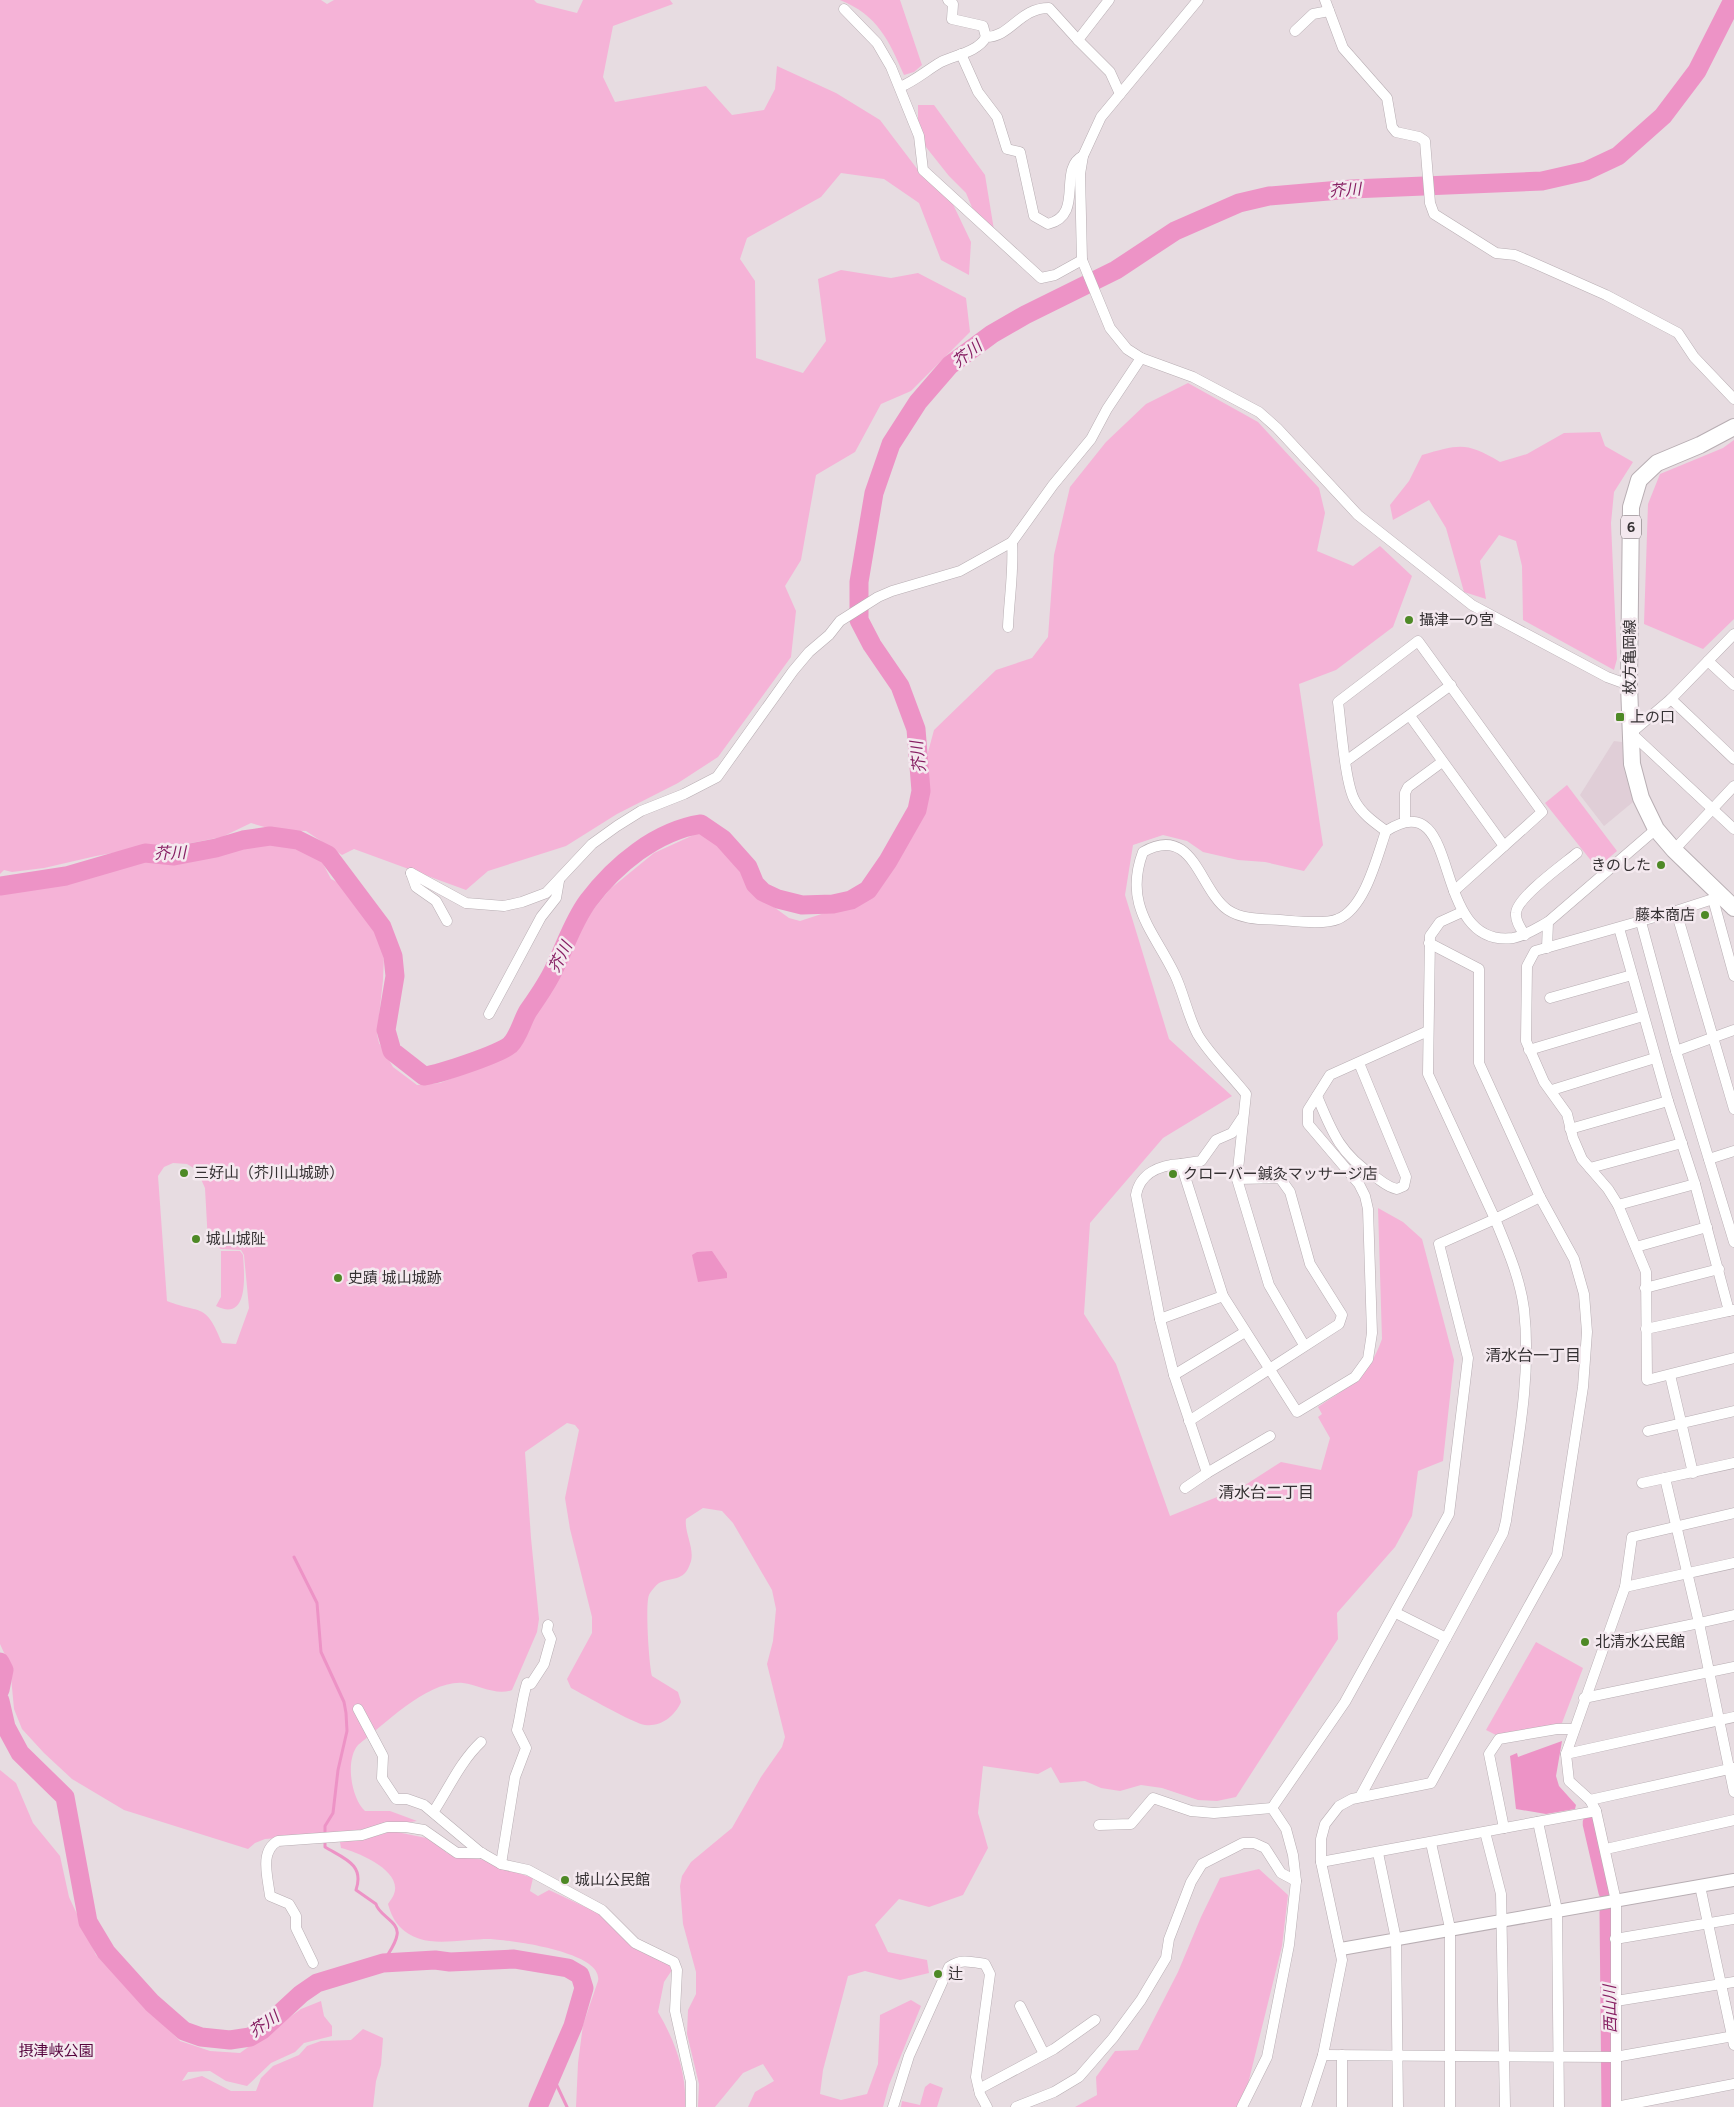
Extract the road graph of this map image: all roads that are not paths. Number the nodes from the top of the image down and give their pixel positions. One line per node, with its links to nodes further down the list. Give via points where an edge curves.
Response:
1 (948, 0): 8 (street, via 954,4 952,19 983,26)
2 (1109, 0): 9 (street)
3 (1198, 0): 12 (street)
4 (1325, 0): 6 (street)
5 (844, 9): 11 (street, via 877,43)
6 (1329, 11): 7 (street, via 1313,14); 16 (street, via 1343,48 1387,98 1392,127 1396,132 1425,141 1430,202 1434,214 1496,252 1545,268 1678,333 1694,357)
7 (1295, 31)
8 (986, 37): 9 (street, via 1002,34 1036,8 1049,8); 10 (street, via 984,42)
9 (1078, 40): 12 (street, via 1110,72)
10 (961, 54): 11 (street); 13 (street, via 978,92 997,118 1007,149 1020,152 1034,216 1048,224 1057,222 1063,215 1070,198 1070,175 1074,163)
11 (900, 87): 14 (street, via 919,136 923,170 1040,278 1055,275)
12 (1120, 94): 13 (street, via 1101,118)
13 (1083, 156): 14 (street, via 1080,174)
14 (1082, 262): 15 (street, via 1110,328 1118,340)
15 (1141, 358): 18 (street, via 1090,439); 23 (street, via 1193,378 1259,412 1358,515 1472,605 1607,677)
16 (1734, 399)
17 (1734, 427): 23 (main road, 枚方亀岡線 / 6, via 1657,462 1639,480 1632,507)
18 (1012, 542): 19 (street, via 1014,568); 40 (street, via 960,571 878,597 846,617 793,671 717,777 641,811 617,826 592,844)
19 (1008, 627)
20 (1734, 634): 21 (street)
21 (1708, 661): 24 (street); 25 (street)
22 (1451, 685): 26 (street); 29 (street, via 1418,641 1338,702); 37 (street, via 1542,812)
23 (1629, 685): 27 (main road, 枚方亀岡線 / 6)
24 (1734, 685)
25 (1671, 700): 27 (street); 28 (street)
26 (1410, 716): 29 (street); 30 (street)
27 (1631, 733): 32 (street); 34 (main road, 枚方亀岡線 / 6, via 1632,764 1641,798)
28 (1734, 759)
29 (1346, 761): 36 (street, via 1355,801 1368,818)
30 (1442, 762): 33 (street, via 1408,787); 37 (street)
31 (1734, 786): 32 (street)
32 (1712, 809): 35 (street); 38 (street)
33 (1405, 822): 36 (street); 41 (street, via 1414,821 1431,831)
34 (1656, 828): 38 (main road, 枚方亀岡線 / 6); 47 (street)
35 (1734, 829)
36 (1386, 831): 69 (street, via 1359,902 1337,920 1326,921 1239,916 1225,908 1212,894 1199,866 1188,856 1164,844 1143,852 1138,875 1142,917 1175,975 1198,1035 1246,1094)
37 (1504, 846): 41 (street)
38 (1674, 850): 42 (main road, 枚方亀岡線 / 6)
39 (1577, 853): 50 (street, via 1526,896 1519,906 1516,913 1518,924)
40 (559, 882): 46 (street, via 546,893 522,902 504,906 481,905 466,903 411,873 416,887 436,901); 56 (street, via 556,898 541,917)
41 (1454, 890): 45 (street)
42 (1716, 896): 43 (main road, 枚方亀岡線 / 6); 44 (street); 54 (street)
43 (1734, 908)
44 (1676, 911): 48 (street); 60 (street)
45 (1462, 912): 50 (street, via 1469,922 1496,938); 51 (street, via 1440,922)
46 (446, 922)
47 (1548, 922): 50 (street); 52 (street)
48 (1641, 922): 49 (street); 62 (street)
49 (1618, 928): 52 (street); 53 (street)
50 (1525, 934)
51 (1429, 943): 59 (street); 78 (street, via 1479,969 1479,1063)
52 (1547, 948): 61 (street, via 1535,950 1527,966 1526,1040)
53 (1632, 975): 55 (street); 57 (street)
54 (1734, 976)
55 (1550, 998)
56 (489, 1014)
57 (1643, 1016): 61 (street); 63 (street)
58 (1734, 1030): 60 (street)
59 (1428, 1031): 64 (street); 82 (street, via 1428,1074 1432,1086)
60 (1714, 1037): 62 (street); 68 (street)
61 (1530, 1050): 65 (street, via 1544,1082)
62 (1676, 1050): 73 (street)
63 (1655, 1058): 65 (street); 67 (street)
64 (1359, 1063): 66 (street, via 1330,1075); 66 (street, via 1406,1177 1404,1186 1397,1189 1387,1187 1362,1169 1336,1141)
65 (1552, 1090): 70 (street, via 1567,1114)
66 (1317, 1096): 95 (street, via 1308,1110 1308,1124 1359,1184 1368,1209 1373,1303 1368,1359 1355,1377 1297,1412)
67 (1668, 1101): 70 (street); 71 (street)
68 (1734, 1110)
69 (1242, 1117): 74 (street, via 1232,1133 1216,1140 1201,1161); 76 (street)
70 (1570, 1129): 75 (street, via 1582,1159)
71 (1682, 1143): 75 (street); 77 (street)
72 (1734, 1151): 73 (street)
73 (1709, 1159): 81 (street)
74 (1181, 1164): 88 (street); 90 (street, via 1165,1165 1150,1172 1136,1195)
75 (1590, 1168): 80 (street)
76 (1237, 1179): 93 (street, via 1269,1285); 93 (street, via 1280,1178 1290,1192 1310,1264 1342,1315 1339,1324)
77 (1695, 1184): 80 (street); 83 (street)
78 (1540, 1197): 82 (street); 131 (street, via 1574,1259 1584,1294 1587,1332 1583,1387 1557,1555 1431,1783)
79 (1734, 1204): 81 (street)
80 (1618, 1205): 85 (street)
81 (1723, 1207): 84 (street)
82 (1495, 1219): 114 (street, via 1439,1244 1468,1358 1467,1377 1449,1514); 118 (street, via 1524,1308 1525,1381 1503,1533)
83 (1707, 1227): 85 (street); 86 (street)
84 (1734, 1242)
85 (1636, 1247): 87 (street, via 1646,1272)
86 (1719, 1269): 87 (street); 89 (street)
87 (1645, 1288): 91 (street)
88 (1224, 1296): 90 (street); 92 (street)
89 (1731, 1310): 91 (street)
90 (1160, 1319): 97 (street)
91 (1646, 1329): 96 (street, via 1647,1380)
92 (1245, 1332): 95 (street); 97 (street)
93 (1304, 1345): 95 (street)
94 (1734, 1358): 96 (street)
95 (1269, 1370): 99 (street)
96 (1670, 1375): 100 (street)
97 (1174, 1376): 99 (street)
98 (1734, 1411): 100 (street)
99 (1189, 1421): 105 (street)
100 (1682, 1424): 101 (street); 104 (street)
101 (1648, 1431)
102 (1270, 1436): 105 (street)
103 (1734, 1463): 104 (street)
104 (1693, 1472): 106 (street)
105 (1207, 1473): 108 (street)
106 (1665, 1478): 107 (street); 110 (street)
107 (1642, 1483)
108 (1185, 1488)
109 (1734, 1513): 110 (street)
110 (1676, 1526): 112 (street); 113 (street, via 1632,1537)
111 (1734, 1563): 112 (street)
112 (1687, 1573): 113 (street); 116 (street)
113 (1625, 1587): 119 (street)
114 (1396, 1613): 118 (street); 133 (street, via 1345,1702)
115 (1734, 1615): 116 (street)
116 (1699, 1622): 119 (street); 121 (street)
117 (548, 1625): 146 (street, via 551,1639 544,1664 531,1684 527,1682 520,1704 517,1730 526,1748 515,1777)
118 (1446, 1638): 131 (street)
119 (1604, 1643): 122 (street)
120 (1734, 1667): 121 (street)
121 (1709, 1672): 122 (street); 125 (street)
122 (1584, 1698): 126 (street)
123 (358, 1709): 134 (street, via 382,1756 380,1772 391,1793 396,1799 407,1799)
124 (1734, 1717): 125 (street)
125 (1719, 1720): 128 (street); 129 (street)
126 (1574, 1729): 128 (street); 139 (street, via 1499,1739 1489,1754)
127 (481, 1742): 134 (street, via 464,1758)
128 (1566, 1754): 132 (street, via 1569,1781)
129 (1732, 1769): 130 (street); 132 (street)
130 (1734, 1792)
131 (1360, 1797): 145 (street, via 1345,1802 1328,1818 1321,1839)
132 (1590, 1800): 135 (street)
133 (1272, 1808): 138 (street, via 1214,1813 1191,1811 1152,1798 1131,1824); 148 (street, via 1286,1829)
134 (434, 1811): 143 (street)
135 (1596, 1811): 137 (street); 142 (street)
136 (1734, 1820): 142 (street)
137 (1538, 1822): 139 (street); 151 (street)
138 (1099, 1825)
139 (1504, 1828): 140 (street)
140 (1485, 1832): 141 (street); 152 (street, via 1501,1894)
141 (1430, 1843): 144 (street); 155 (street)
142 (1606, 1849): 150 (street)
143 (482, 1853): 146 (street); 159 (street, via 457,1853 424,1830 406,1827 271,1844 266,1858 270,1896 289,1904 296,1916 296,1928)
144 (1378, 1853): 145 (street); 156 (street)
145 (1321, 1862): 158 (street)
146 (501, 1864): 176 (street, via 528,1870 602,1910 635,1943 674,1962 677,1970 674,2010 691,2082)
147 (1734, 1880): 149 (street)
148 (1296, 1881): 179 (street, via 1281,1873 1265,1848 1254,1843 1243,1843 1202,1864 1191,1882 1168,1939 1166,1958 1114,2038 1080,2077 1054,2092); 180 (street, via 1289,1945 1267,2057)
149 (1700, 1886): 150 (street); 154 (street)
150 (1616, 1901): 151 (street); 157 (street)
151 (1557, 1910): 152 (street); 173 (street)
152 (1503, 1919): 155 (street); 171 (street)
153 (1734, 1919): 154 (street)
154 (1707, 1924): 157 (street); 161 (street)
155 (1450, 1928): 156 (street); 170 (street)
156 (1396, 1938): 158 (street); 169 (street)
157 (1616, 1939): 162 (street)
158 (1341, 1948): 167 (street, via 1342,1960)
159 (313, 1963)
160 (1734, 1982): 161 (street)
161 (1722, 1984): 162 (street); 165 (street)
162 (1616, 2002): 172 (street)
163 (1020, 2006): 166 (street)
164 (1095, 2020): 166 (street)
165 (1733, 2039): 172 (street)
166 (1044, 2054): 175 (street)
167 (1323, 2055): 168 (street); 181 (street)
168 (1342, 2055): 169 (street); 182 (street)
169 (1397, 2056): 170 (street); 183 (street)
170 (1450, 2057): 171 (street); 184 (street)
171 (1505, 2057): 173 (street); 185 (street)
172 (1616, 2057): 173 (street); 187 (street)
173 (1558, 2058): 186 (street)
174 (1734, 2084): 187 (street)
175 (979, 2089): 177 (street, via 976,2077 990,1974 985,1964 957,1961 949,1967 909,2056); 178 (street)
176 (691, 2107)
177 (893, 2107)
178 (987, 2107)
179 (1016, 2107)
180 (1242, 2107)
181 (1306, 2107)
182 (1342, 2107)
183 (1398, 2107)
184 (1450, 2107)
185 (1505, 2107)
186 (1559, 2107)
187 (1616, 2107)

